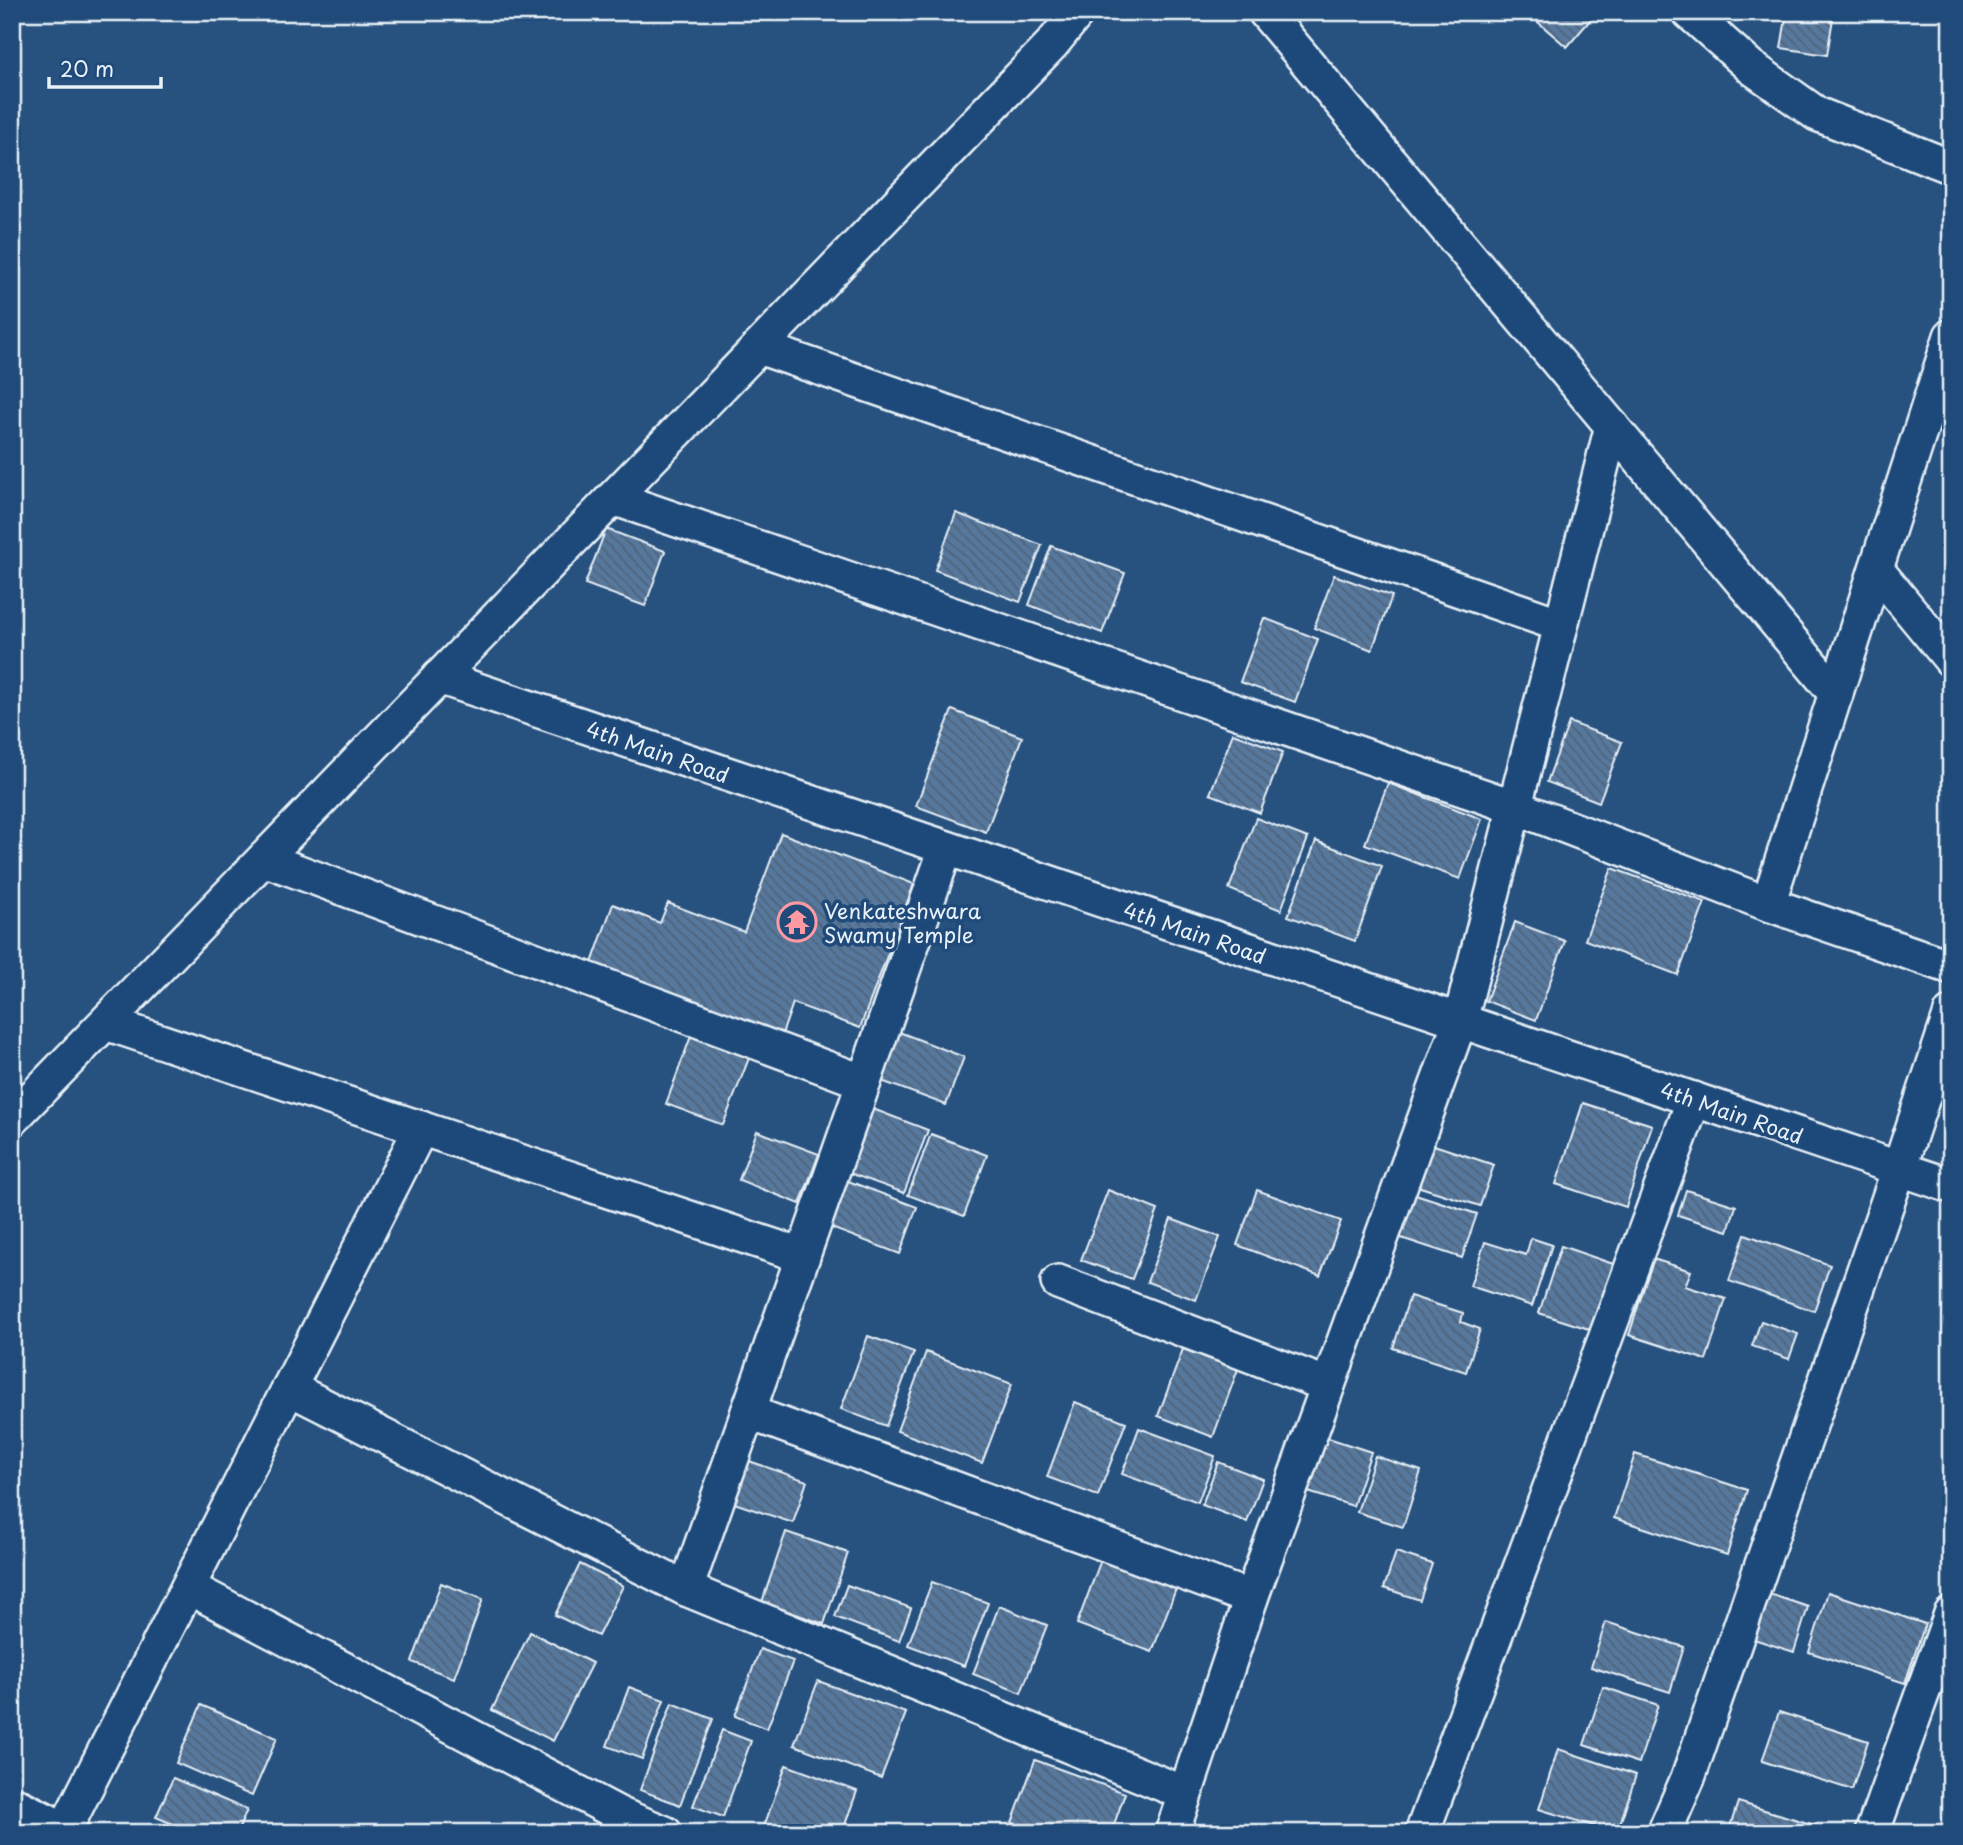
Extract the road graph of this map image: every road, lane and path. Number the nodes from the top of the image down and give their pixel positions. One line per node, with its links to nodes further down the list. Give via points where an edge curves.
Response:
1 (1078, 12): 6 (street)
2 (1265, 12): 7 (street)
3 (1689, 12): 4 (street, via 1751,67 1817,114)
4 (1951, 167)
5 (1951, 336): 9 (street)
6 (759, 346): 8 (street); 10 (street)
7 (1612, 426): 10 (street); 13 (street)
8 (613, 498): 12 (street); 14 (street)
9 (1876, 569): 11 (street); 13 (street)
10 (1561, 625): 14 (street)
11 (1951, 660)
12 (439, 677): 15 (street, 4th Main Road); 16 (street)
13 (1836, 694): 17 (street)
14 (1514, 807): 17 (street); 20 (street)
15 (946, 848): 20 (street, 4th Main Road); 22 (street)
16 (264, 859): 21 (street); 22 (street)
17 (1768, 904): 18 (street)
18 (1951, 967)
19 (1951, 1013): 26 (street)
20 (1460, 1021): 23 (street, 4th Main Road); 30 (street)
21 (106, 1023): 24 (street); 25 (street)
22 (864, 1082): 28 (street)
23 (1694, 1100): 26 (street, 4th Main Road); 42 (street)
24 (12, 1119)
25 (421, 1128): 28 (street); 31 (street)
26 (1899, 1169): 27 (street, 4th Main Road); 43 (street, via 1706,1726)
27 (1951, 1186)
28 (803, 1255): 32 (street)
29 (1058, 1282): 30 (street)
30 (1328, 1385): 35 (street)
31 (289, 1388): 33 (street); 34 (street)
32 (748, 1412): 34 (street); 35 (street)
33 (188, 1587): 39 (street); 40 (street, via 621,1815)
34 (686, 1588): 37 (street)
35 (1251, 1598): 37 (street)
36 (1951, 1615): 44 (street)
37 (1184, 1793): 41 (street)
38 (12, 1806): 39 (street)
39 (65, 1832)
40 (665, 1833)
41 (1172, 1833)
42 (1422, 1833)
43 (1664, 1833)
44 (1872, 1833)

